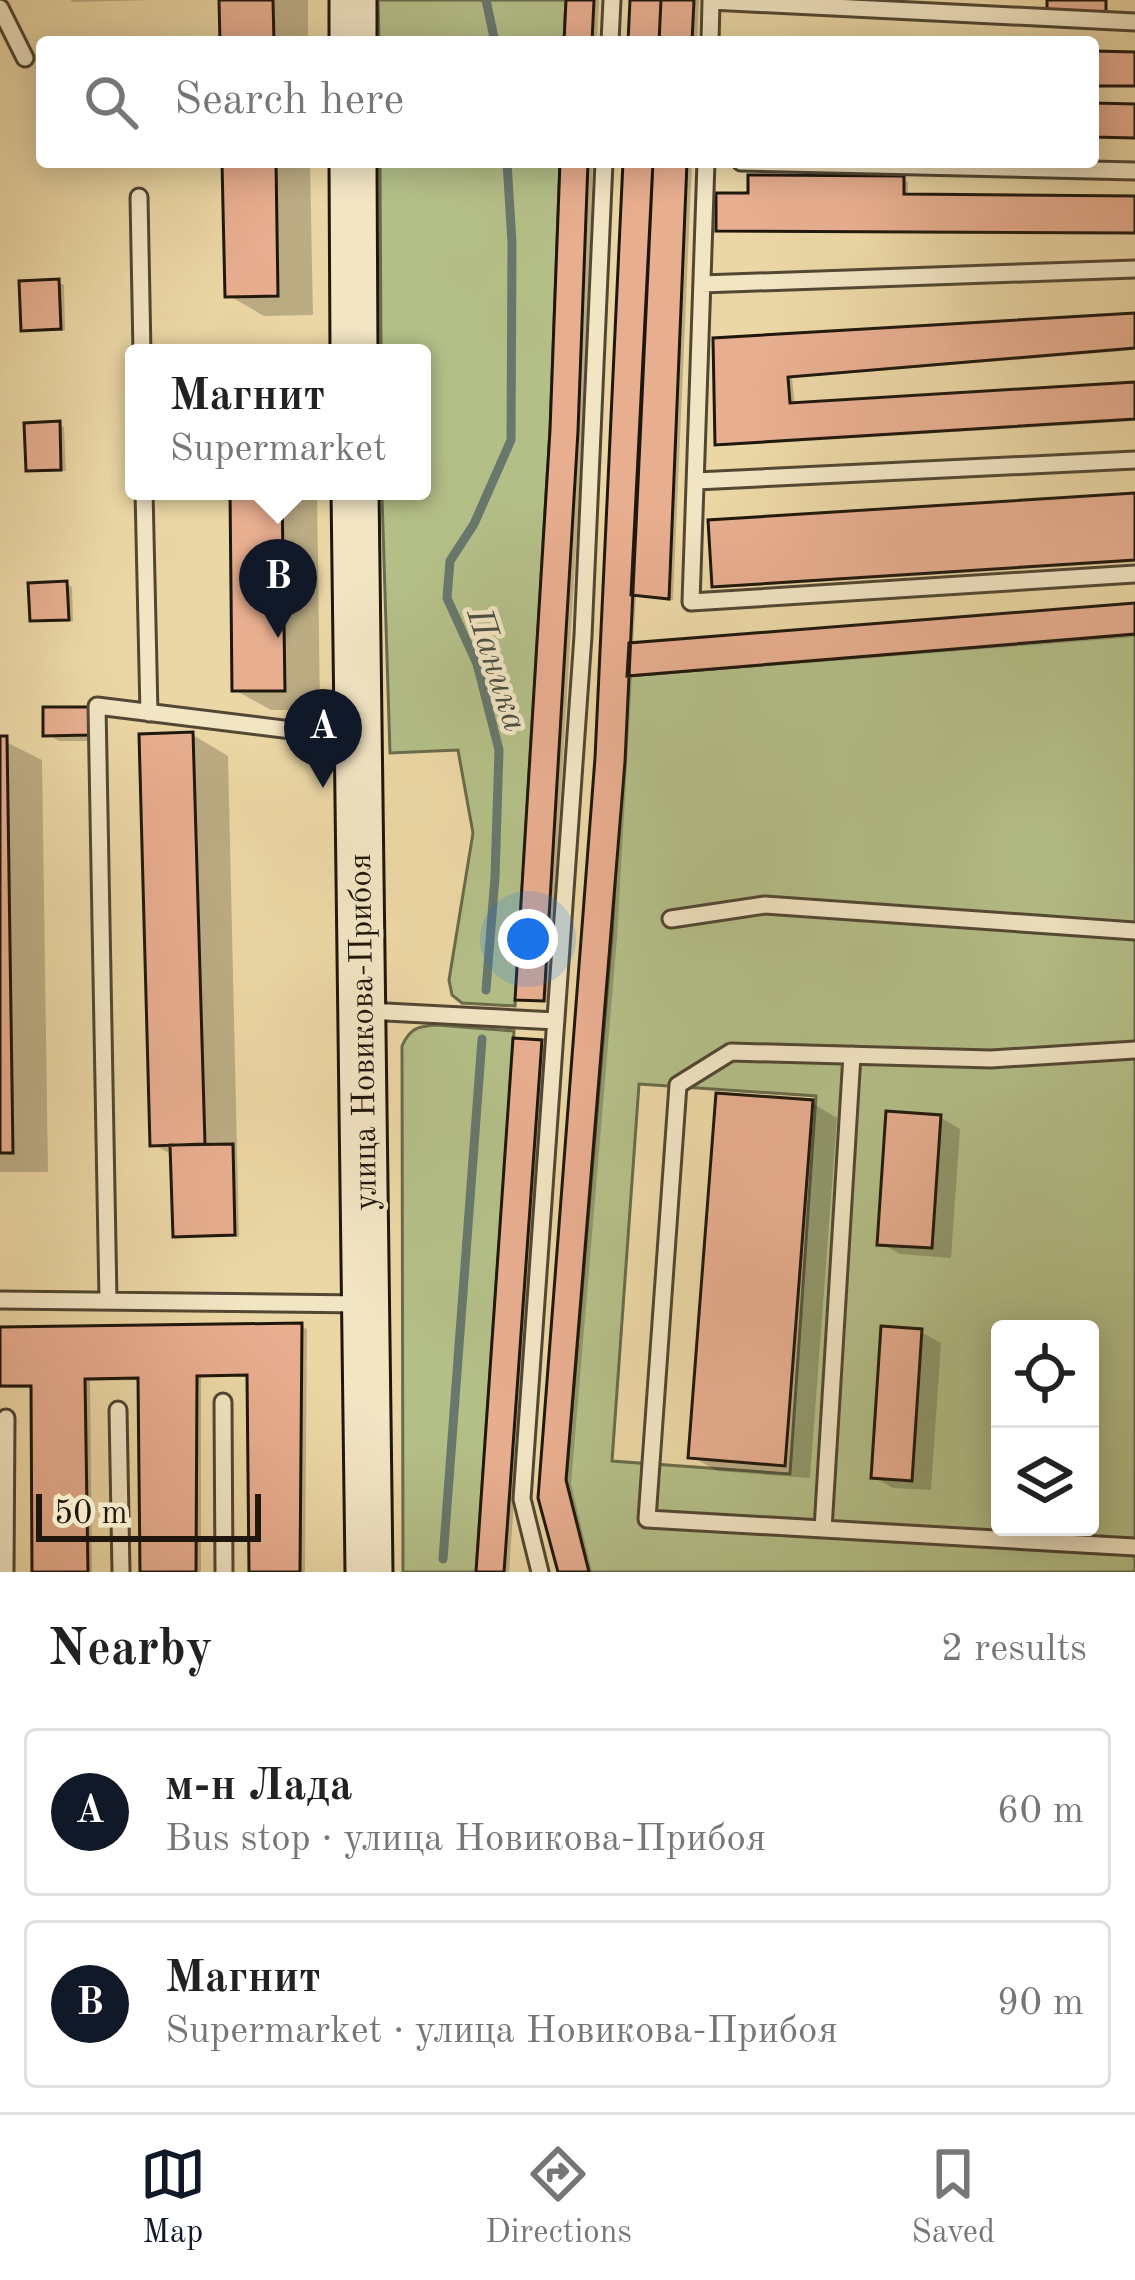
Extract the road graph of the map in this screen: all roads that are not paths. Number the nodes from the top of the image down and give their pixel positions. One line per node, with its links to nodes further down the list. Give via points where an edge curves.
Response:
1 (353, 0): 6 (street)
2 (612, 0): 7 (lane)
3 (1121, 0): 5 (lane)
4 (0, 8): 9 (lane)
5 (1128, 22): 8 (lane, via 711,1)
6 (353, 36)
7 (610, 36)
8 (710, 36)
9 (25, 58)
10 (353, 168): 19 (street)
11 (604, 168): 30 (lane)
12 (706, 168): 17 (lane)
13 (1004, 168): 14 (lane)
14 (1135, 171)
15 (139, 197): 18 (lane)
16 (1135, 269): 17 (lane)
17 (702, 284): 21 (lane)
18 (142, 344)
19 (354, 344)
20 (1135, 460): 21 (lane)
21 (695, 482): 24 (lane, via 691,602)
22 (144, 500): 25 (lane)
23 (355, 500): 26 (street, улица Новикова-Прибоя)
24 (1135, 574)
25 (148, 712): 26 (lane); 34 (lane, via 97,706)
26 (356, 738): 29 (street, улица Новикова-Прибоя)
27 (671, 919): 28 (lane, via 765,905)
28 (1135, 931)
29 (360, 1011): 30 (lane); 35 (street, улица Новикова-Прибоя)
30 (556, 1021): 45 (lane, via 522,1499)
31 (1135, 1050): 32 (lane)
32 (852, 1055): 39 (lane); 39 (lane, via 731,1052 678,1085 647,1519)
33 (0, 1300): 34 (lane)
34 (108, 1300): 35 (lane)
35 (366, 1304): 44 (street, улица Новикова-Прибоя)
36 (223, 1402): 43 (lane)
37 (118, 1410): 42 (lane)
38 (6, 1418): 41 (lane)
39 (823, 1529): 40 (lane)
40 (1135, 1547)
41 (5, 1572)
42 (121, 1572)
43 (224, 1572)
44 (369, 1572)
45 (540, 1572)

